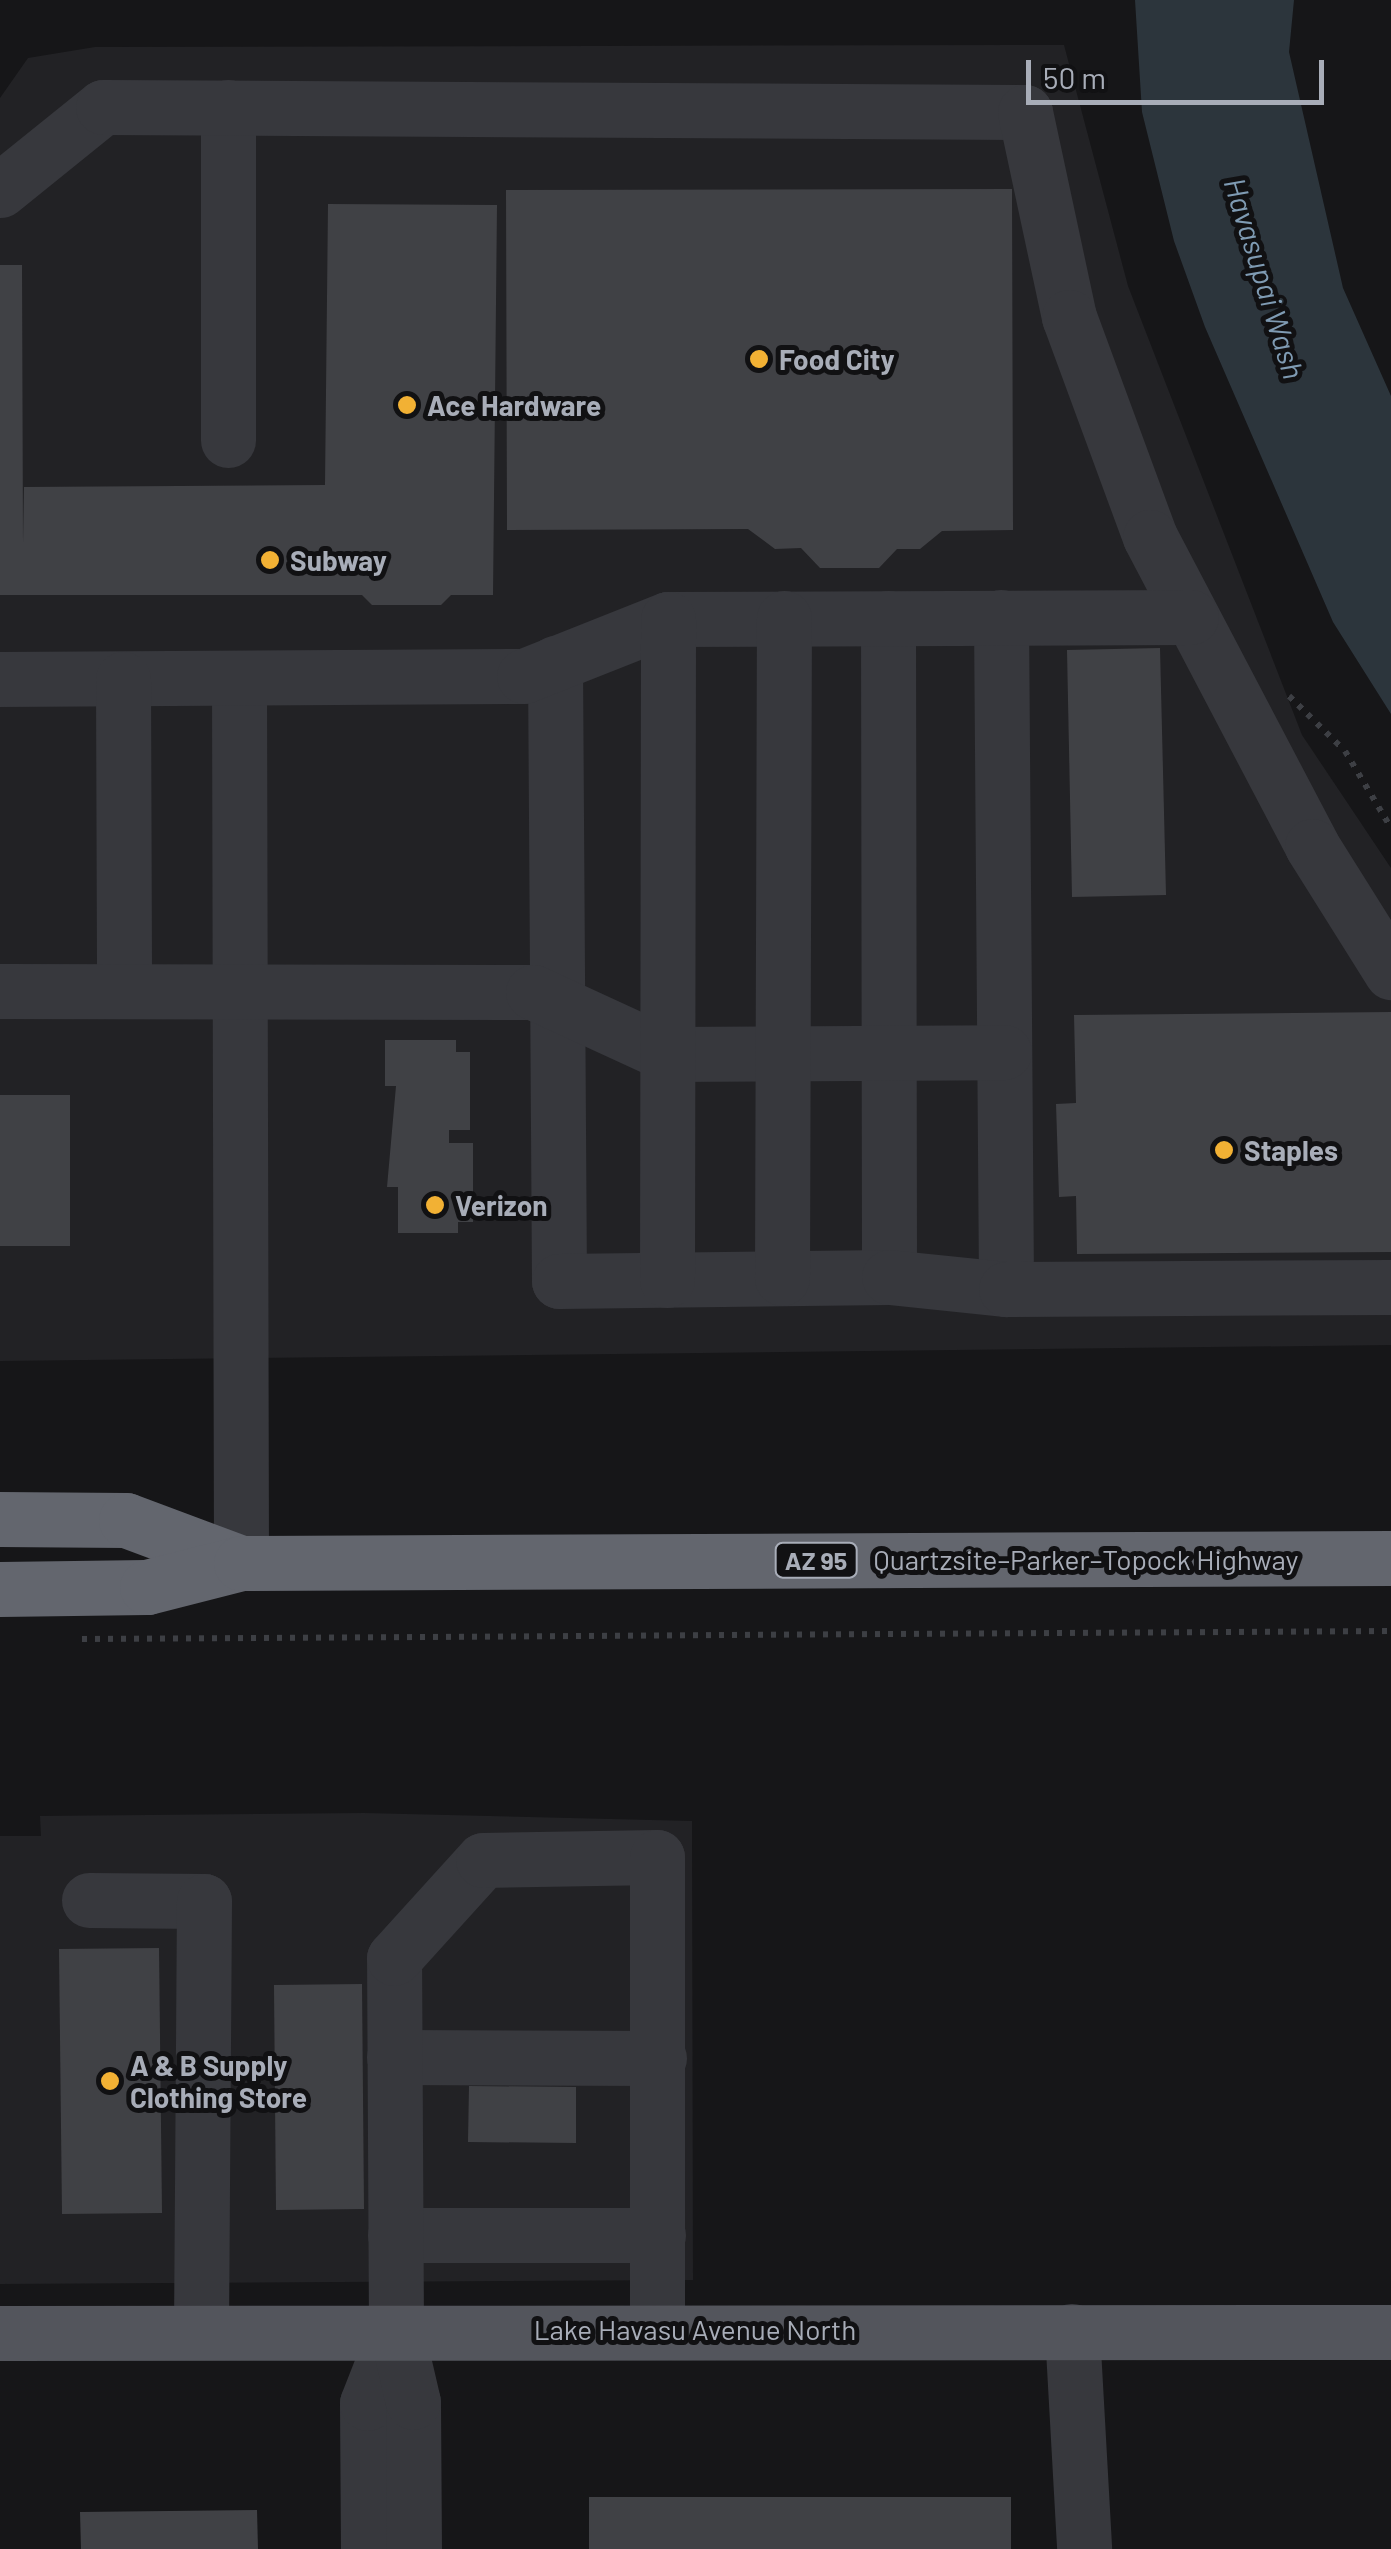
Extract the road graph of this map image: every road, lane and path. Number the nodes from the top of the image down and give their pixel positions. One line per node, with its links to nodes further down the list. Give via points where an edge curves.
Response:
1 (228, 108): 2 (street, via 102,107); 3 (street); 5 (street, via 1025,112 1069,317 1150,537)
2 (0, 190)
3 (228, 440)
4 (1001, 617): 5 (street); 7 (street); 18 (street)
5 (1192, 617): 13 (street, via 1312,846)
6 (784, 618): 7 (street); 8 (street); 21 (street)
7 (888, 618): 19 (street)
8 (668, 619): 9 (street); 20 (street)
9 (555, 663): 10 (street, via 524,676); 17 (street)
10 (239, 678): 11 (street); 16 (street)
11 (123, 679): 12 (street); 15 (street)
12 (0, 680)
13 (1391, 972)
14 (0, 992): 15 (street)
15 (124, 992): 16 (street)
16 (240, 992): 17 (street, via 533,992); 29 (street)
17 (558, 1004): 20 (street); 24 (street, via 559,1280)
18 (1004, 1052): 19 (street); 26 (street)
19 (891, 1053): 21 (street); 22 (street)
20 (668, 1054): 21 (street); 24 (street)
21 (784, 1054): 23 (street)
22 (889, 1277): 23 (street); 26 (street)
23 (782, 1278): 24 (street)
24 (667, 1280)
25 (1391, 1286): 26 (street)
26 (1006, 1289)
27 (0, 1519): 29 (highway, Quartzsite–Parker–Topock Highway / AZ 95, via 126,1520)
28 (1391, 1558): 29 (highway, Quartzsite–Parker–Topock Highway / AZ 95)
29 (241, 1563): 30 (highway, Quartzsite–Parker–Topock Highway / AZ 95, via 147,1587)
30 (0, 1589)
31 (1391, 1631): 32 (path)
32 (80, 1639)
33 (90, 1900): 40 (street, via 204,1901)
34 (394, 2057): 35 (street); 35 (street, via 394,1958 484,1860 656,1858); 36 (street)
35 (659, 2058): 37 (street)
36 (395, 2235): 37 (street); 38 (street)
37 (658, 2236): 39 (street)
38 (396, 2328): 39 (main road, Lake Havasu Avenue North); 40 (main road, Lake Havasu Avenue North); 44 (street, via 367,2403); 45 (street, via 413,2402)
39 (657, 2329): 41 (main road, Lake Havasu Avenue North)
40 (200, 2331): 43 (main road, Lake Havasu Avenue North)
41 (1072, 2331): 42 (main road, Lake Havasu Avenue North); 46 (street)
42 (1391, 2332)
43 (0, 2333)
44 (368, 2549)
45 (414, 2549)
46 (1084, 2549)

